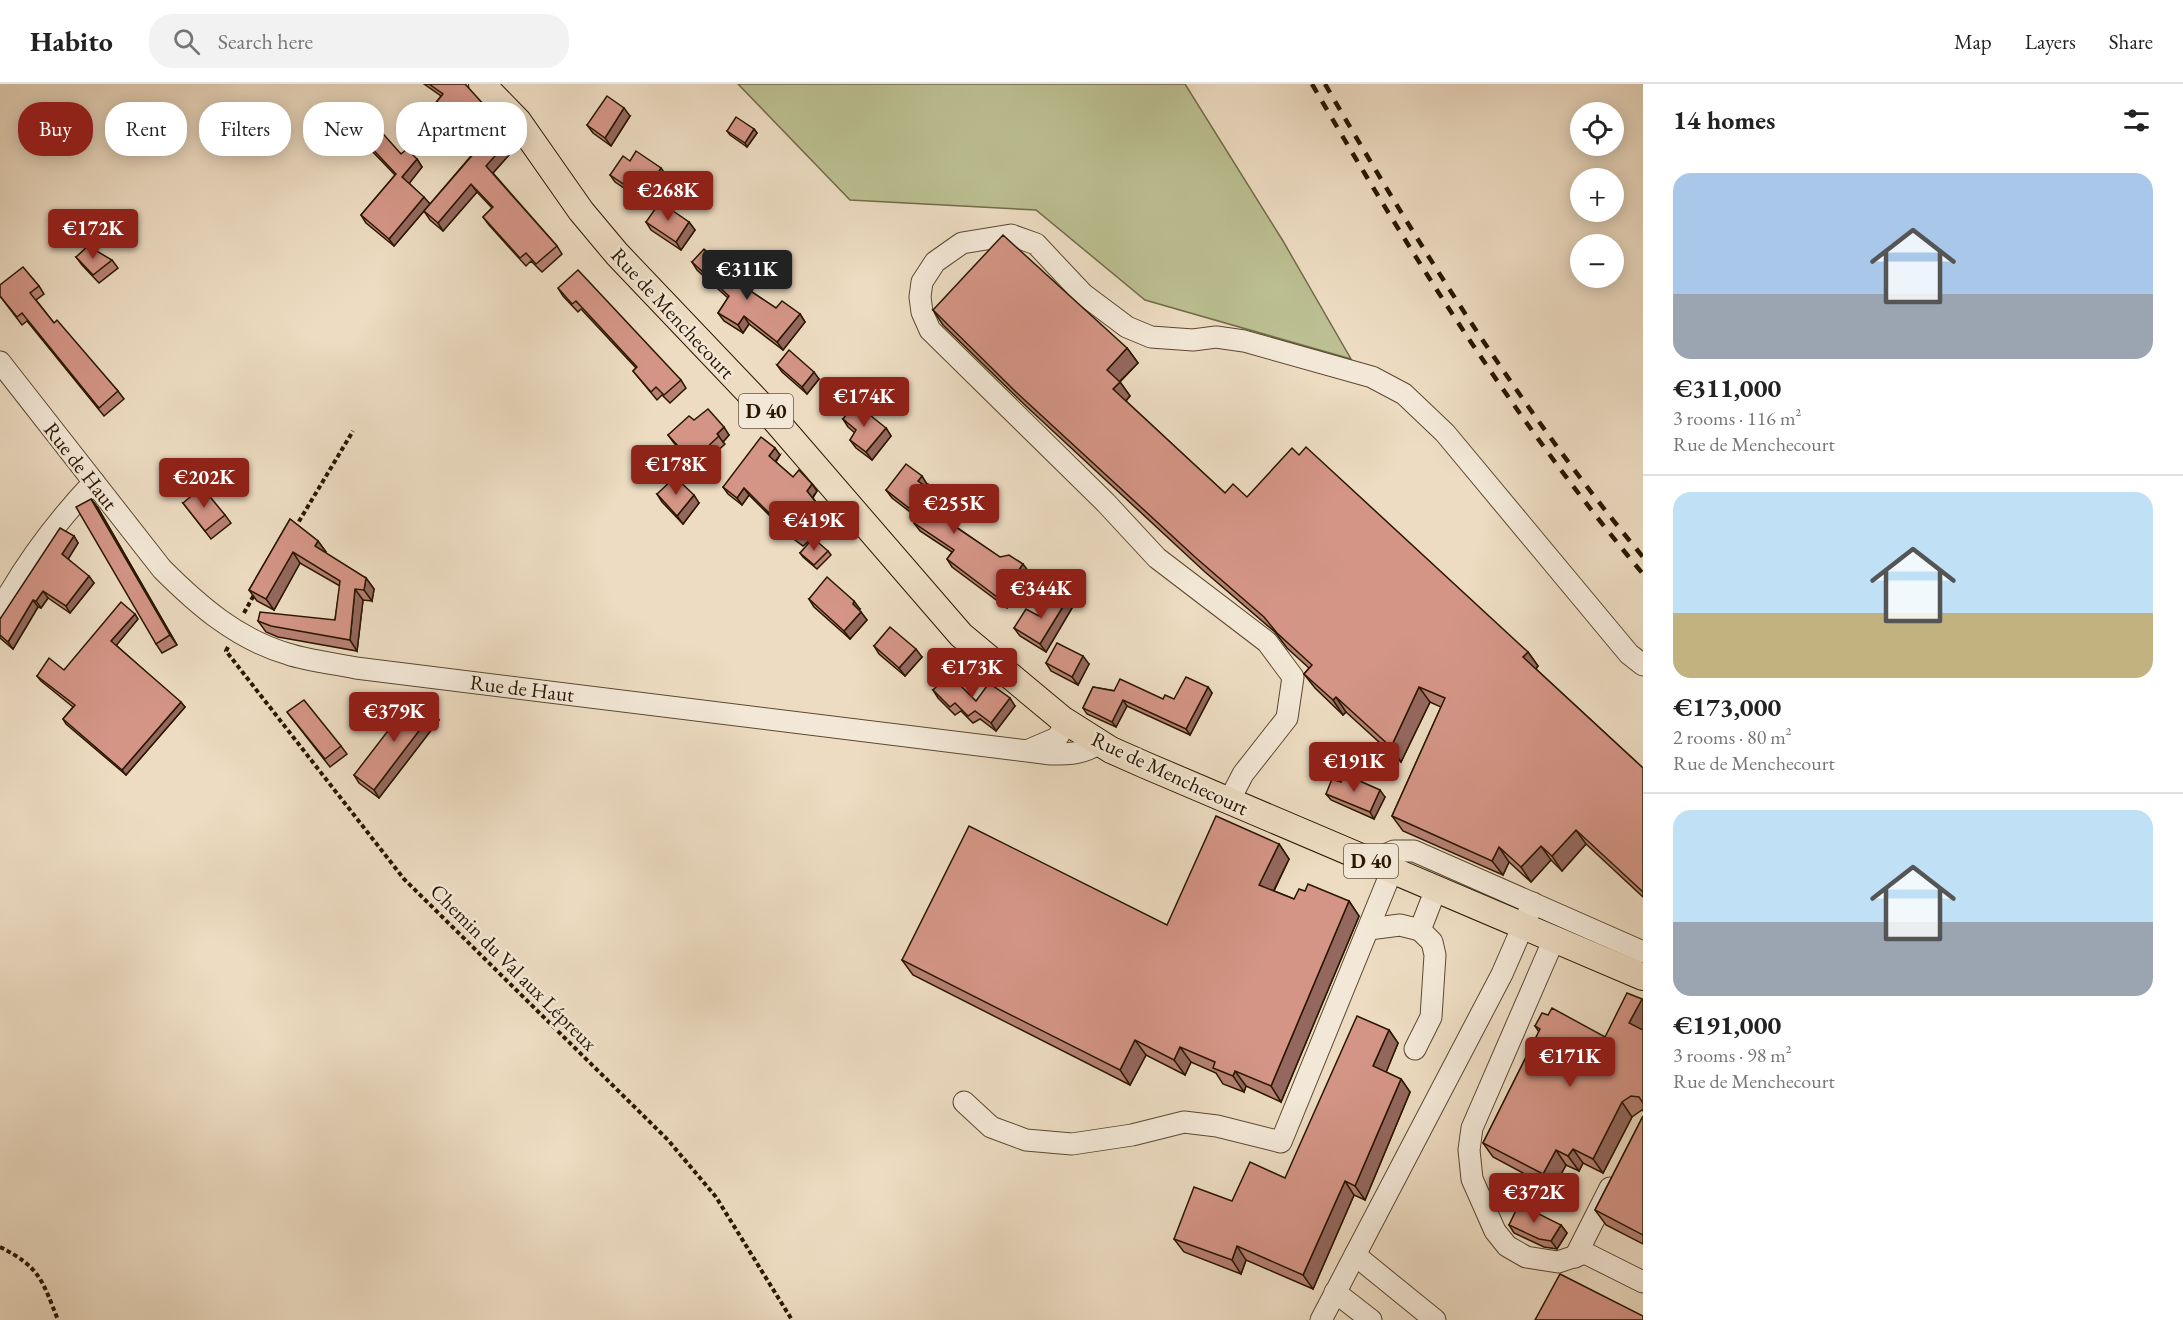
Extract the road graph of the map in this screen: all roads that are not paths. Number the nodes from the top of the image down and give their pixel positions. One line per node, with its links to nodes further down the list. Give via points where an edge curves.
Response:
1 (482, 84): 6 (main road, Rue de Menchecourt / D 40, via 518,121 581,211 617,254 808,456 936,609 985,657)
2 (0, 362): 3 (street, Rue de Haut)
3 (94, 482): 4 (street, via 61,517 21,571); 8 (street, Rue de Haut, via 162,570 191,598 236,632 288,655 356,668)
4 (0, 610)
5 (1643, 664): 9 (street, via 1629,654 1445,433 1404,394 1372,377 1244,341 1151,337 1127,327 1083,294 1036,244 1011,236 962,243 935,262 922,282 922,312 930,330 1157,558 1267,642 1293,677 1287,718 1243,774)
6 (1066, 722): 7 (main road, Rue de Menchecourt / D 40); 8 (street, Rue de Haut, via 1057,738)
7 (1099, 743): 8 (street, Rue de Haut, via 1073,754); 9 (main road, Rue de Menchecourt / D 40)
8 (1028, 750)
9 (1229, 801): 10 (main road, Rue de Menchecourt / D 40)
10 (1382, 866): 11 (main road, Rue de Menchecourt / D 40); 12 (street, via 1394,851 1414,851); 13 (street)
11 (1436, 889): 12 (main road, Rue de Menchecourt / D 40); 14 (street)
12 (1527, 914): 15 (main road, Rue de Menchecourt / D 40); 16 (street); 21 (street, via 1502,974)
13 (1369, 929): 14 (street, via 1400,926); 19 (street, via 1281,1142 1184,1122 1072,1144 1026,1140 991,1127)
14 (1420, 930): 18 (street, via 1432,942 1435,955 1431,1017)
15 (1554, 939): 17 (main road, Rue de Menchecourt / D 40); 22 (street, via 1472,1128 1469,1150 1472,1179 1495,1231 1507,1246 1526,1257 1558,1262)
16 (1643, 952)
17 (1643, 977)
18 (1415, 1049)
19 (964, 1102)
20 (1617, 1174): 22 (street)
21 (1355, 1255): 24 (street); 27 (street)
22 (1575, 1257): 23 (street, via 1585,1253)
23 (1643, 1282)
24 (1335, 1292): 25 (street); 26 (street)
25 (1320, 1320)
26 (1371, 1320)
27 (1435, 1320)

